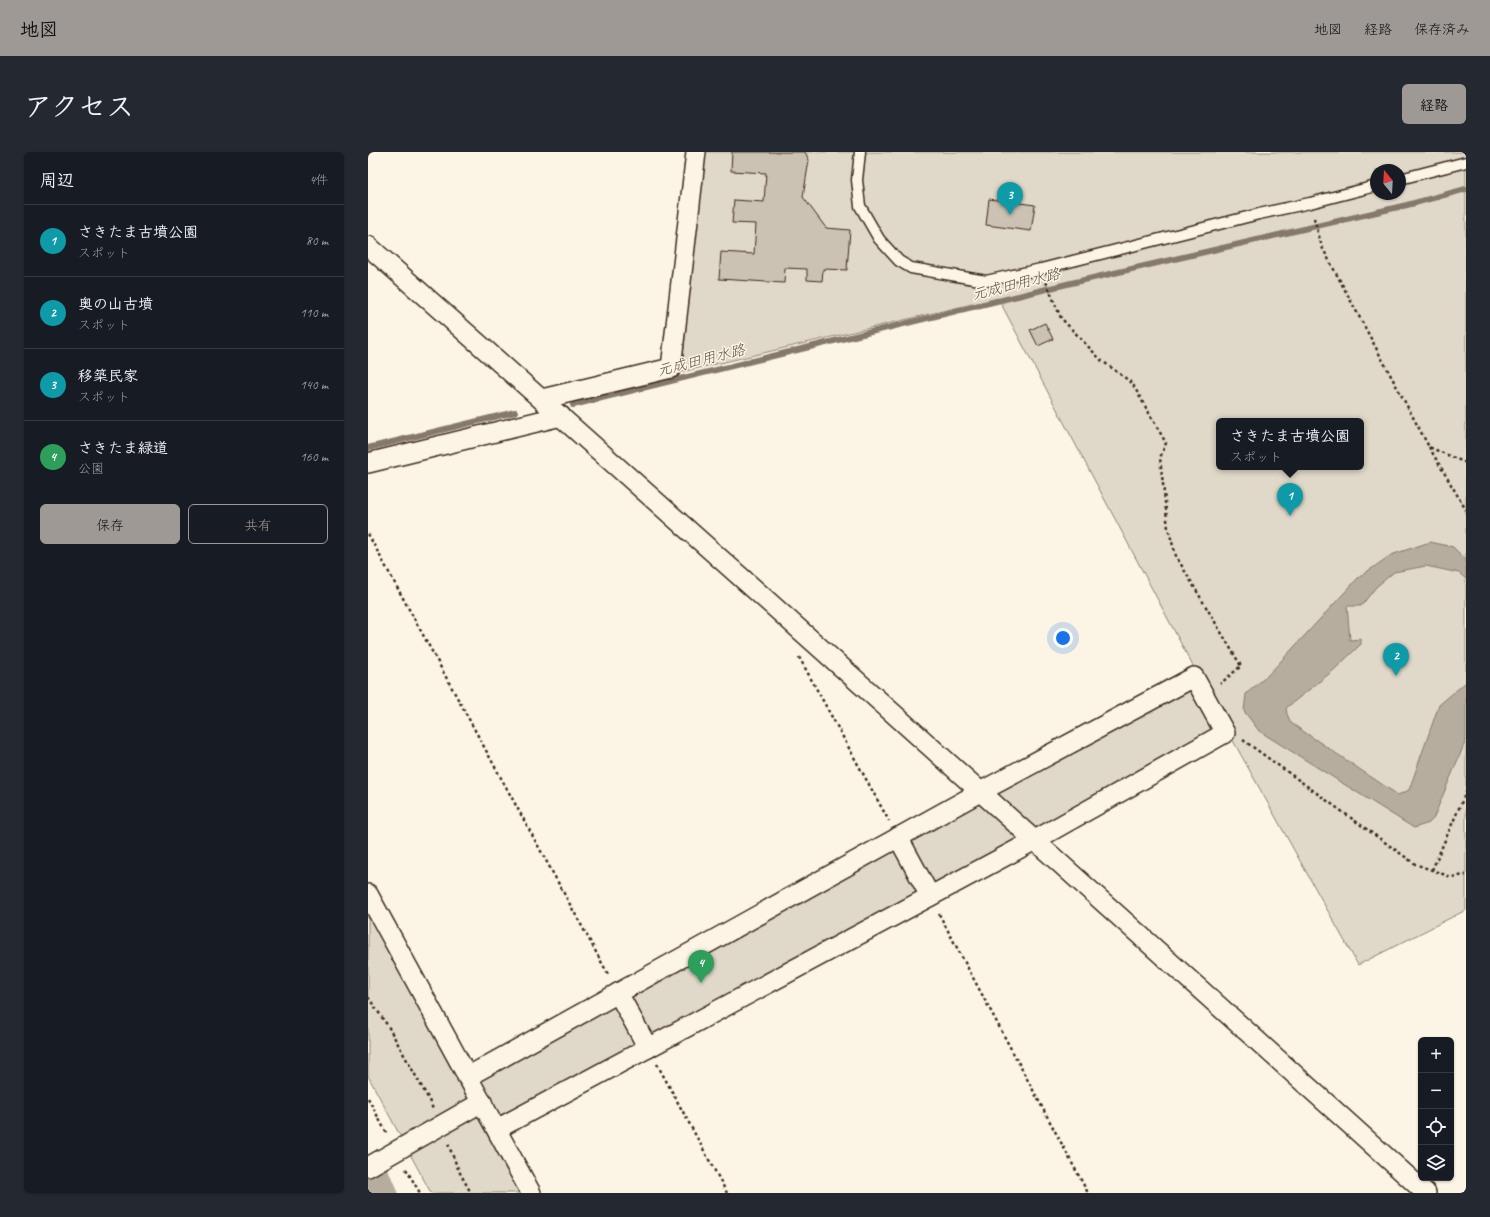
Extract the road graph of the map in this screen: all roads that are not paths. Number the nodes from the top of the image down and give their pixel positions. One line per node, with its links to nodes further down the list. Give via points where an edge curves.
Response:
1 (696, 152): 7 (street, via 671,368)
2 (860, 152): 5 (lane, via 857,180 860,206 879,239 899,261 911,268 986,281)
3 (1466, 162): 4 (lane)
4 (1406, 178)
5 (1370, 188)
6 (368, 246): 7 (street)
7 (542, 400): 8 (street)
8 (561, 416): 9 (street); 10 (street)
9 (368, 464)
10 (980, 792): 11 (street); 12 (street); 12 (street, via 1194,677 1224,733)
11 (898, 837): 14 (street); 15 (street)
12 (1035, 840): 14 (street); 22 (street)
13 (368, 894): 17 (street)
14 (930, 896): 16 (street)
15 (618, 993): 16 (street); 17 (street)
16 (648, 1048): 19 (street)
17 (467, 1077): 18 (street)
18 (482, 1102): 19 (street); 20 (street)
19 (497, 1129): 21 (street)
20 (368, 1167)
21 (531, 1193)
22 (1426, 1193)

